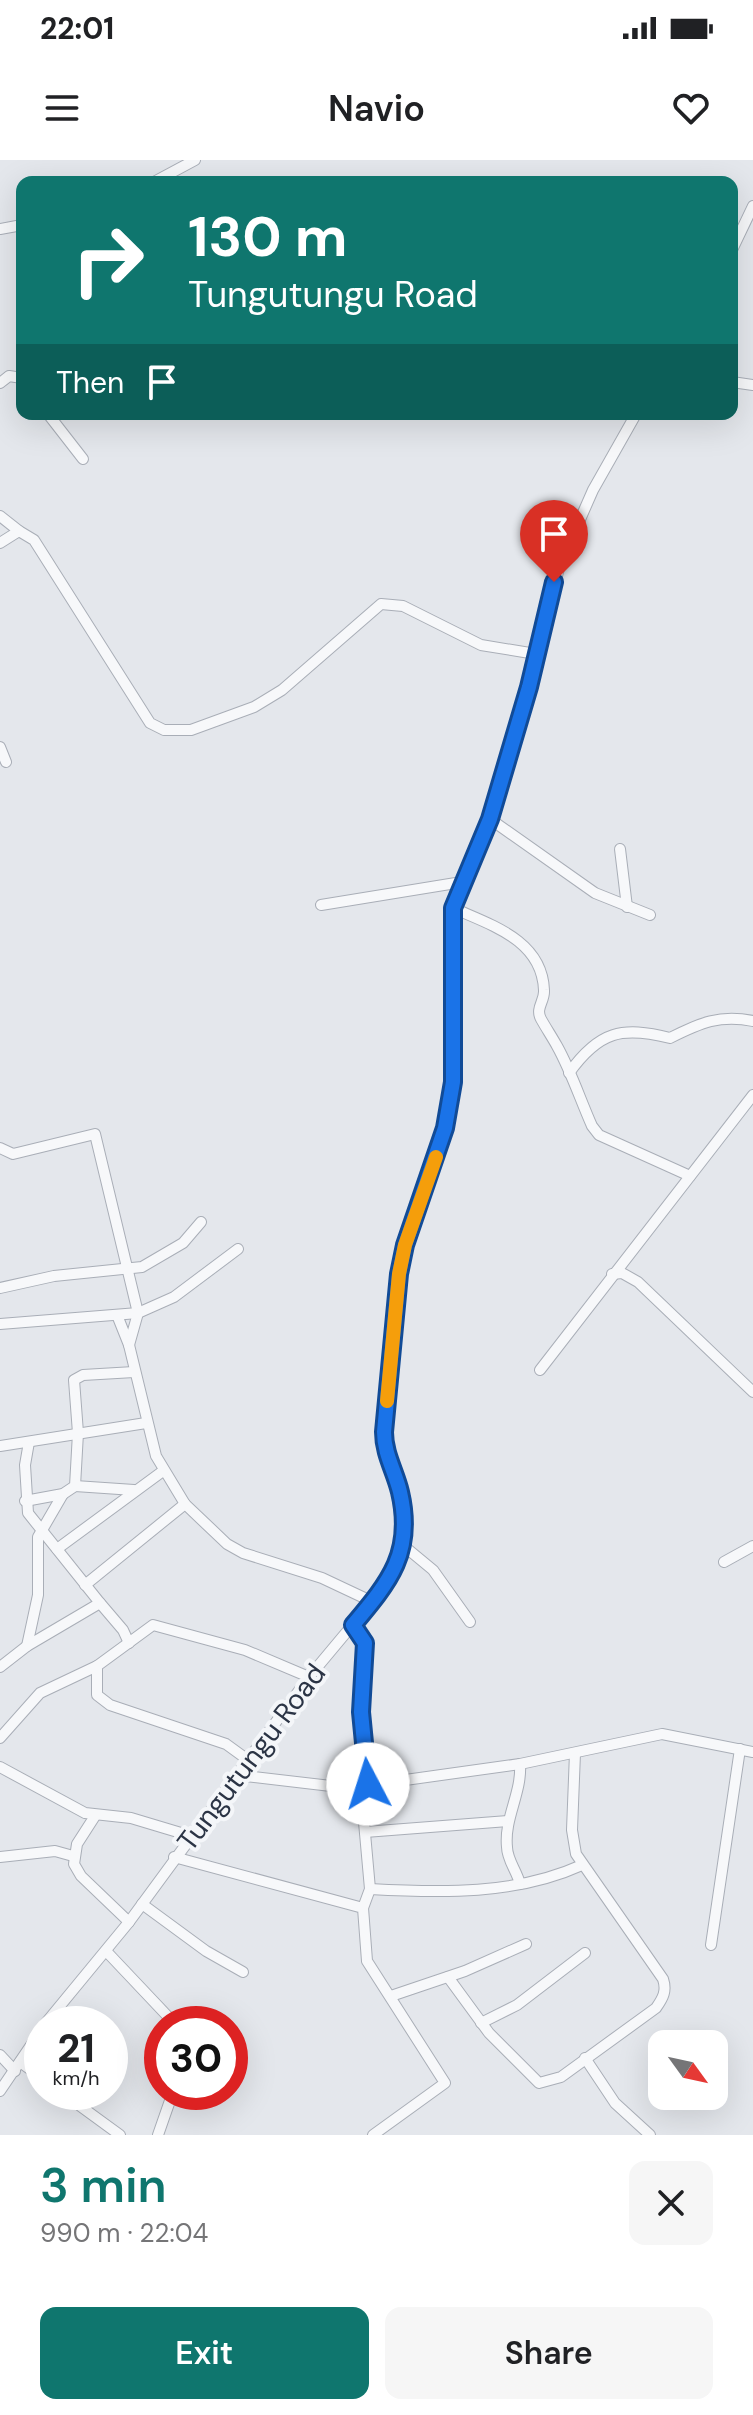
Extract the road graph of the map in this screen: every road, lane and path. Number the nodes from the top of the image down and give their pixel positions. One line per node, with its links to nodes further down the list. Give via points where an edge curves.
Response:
1 (195, 160): 2 (street)
2 (165, 176)
3 (753, 206): 4 (street)
4 (738, 237)
5 (53, 420): 7 (street)
6 (633, 420): 11 (street, Tungutungu Road, via 593,490 560,565)
7 (83, 459)
8 (0, 516): 9 (street)
9 (19, 531): 10 (street); 11 (street, via 34,540 146,716 164,730 191,730 254,707 282,690 381,604 403,606 481,645)
10 (0, 543)
11 (536, 654): 14 (street, Tungutungu Road)
12 (0, 747): 13 (street)
13 (6, 762)
14 (490, 819): 16 (street, Tungutungu Road); 18 (street, via 584,886)
15 (620, 849): 18 (street)
16 (462, 882): 17 (street); 19 (street, Tungutungu Road)
17 (321, 905)
18 (627, 907): 20 (street)
19 (453, 908): 22 (street, via 507,932 529,950 544,988 538,1012); 49 (street, Tungutungu Road, via 453,1082 445,1128 399,1274 384,1432 400,1493)
20 (650, 915)
21 (753, 1021): 22 (street, via 711,1018 670,1038 646,1030 610,1036)
22 (569, 1073): 25 (street, via 599,1135)
23 (753, 1095): 25 (street)
24 (0, 1148): 28 (street, via 13,1154 95,1134)
25 (690, 1176): 29 (street)
26 (201, 1222): 28 (street, via 167,1254)
27 (238, 1249): 31 (street, via 174,1297)
28 (127, 1271): 30 (street, via 54,1276); 31 (street)
29 (612, 1274): 35 (street); 37 (street, via 638,1282)
30 (0, 1288)
31 (138, 1313): 32 (street); 34 (street)
32 (117, 1315): 33 (street); 34 (street)
33 (0, 1324)
34 (129, 1345): 36 (street)
35 (540, 1370)
36 (134, 1372): 38 (street); 39 (street, via 74,1380)
37 (753, 1392)
38 (146, 1423): 39 (street); 42 (street)
39 (78, 1433): 40 (street); 43 (street)
40 (29, 1442): 41 (street); 46 (street)
41 (0, 1446)
42 (163, 1471): 44 (street); 47 (street)
43 (75, 1486): 44 (street); 45 (street)
44 (134, 1490): 51 (street)
45 (63, 1494): 46 (street); 48 (street)
46 (25, 1501): 48 (street)
47 (185, 1504): 53 (street); 54 (street, via 243,1553 322,1578)
48 (41, 1528): 51 (street); 59 (street, via 38,1595)
49 (404, 1546): 54 (street, Tungutungu Road); 56 (street, via 433,1570)
50 (753, 1546): 52 (street)
51 (57, 1549): 53 (street)
52 (724, 1562)
53 (85, 1585): 55 (street)
54 (373, 1602): 57 (street, Tungutungu Road)
55 (100, 1603): 58 (street); 59 (street)
56 (470, 1622)
57 (353, 1625): 62 (street, Tungutungu Road); 71 (street, via 365,1643 361,1712)
58 (129, 1643): 60 (street); 62 (street, via 146,1628 160,1625 267,1657)
59 (27, 1646): 61 (street)
60 (97, 1666): 63 (street, via 40,1693); 67 (street, via 97,1695 110,1705 226,1744)
61 (0, 1667)
62 (309, 1677): 67 (street, Tungutungu Road)
63 (0, 1738)
64 (740, 1749): 65 (street); 66 (street, via 662,1734); 86 (street)
65 (753, 1752)
66 (575, 1753): 68 (street); 79 (street, via 573,1844)
67 (248, 1760): 70 (street, Tungutungu Road)
68 (520, 1764): 71 (street); 73 (street)
69 (0, 1767): 72 (street, via 59,1802)
70 (237, 1775): 71 (street, via 324,1787); 75 (street, Tungutungu Road)
71 (368, 1784): 74 (street)
72 (95, 1816): 75 (street, via 131,1818); 76 (street)
73 (508, 1821): 74 (street); 80 (street, via 507,1852)
74 (365, 1832): 81 (street)
75 (191, 1836): 78 (street, Tungutungu Road)
76 (73, 1856): 77 (street, via 55,1851); 84 (street, via 81,1876)
77 (0, 1857)
78 (174, 1857): 82 (street, Tungutungu Road); 83 (street)
79 (582, 1865): 80 (street); 97 (street, via 666,1988 656,2008)
80 (520, 1884): 81 (street, via 434,1892)
81 (370, 1889): 83 (street)
82 (142, 1904): 84 (street, Tungutungu Road); 89 (street)
83 (363, 1908): 91 (street, via 367,1961)
84 (129, 1922): 87 (street, Tungutungu Road)
85 (526, 1944): 90 (street)
86 (711, 1945)
87 (106, 1951): 92 (street, Tungutungu Road); 93 (street)
88 (585, 1953): 94 (street, via 517,2005)
89 (243, 1972)
90 (448, 1977): 91 (street); 94 (street)
91 (391, 1996): 105 (street, via 445,2083)
92 (61, 2006)
93 (158, 2006)
94 (481, 2023): 97 (street, via 539,2083 561,2077)
95 (0, 2055): 98 (street)
96 (24, 2057): 98 (street, Tungutungu Road)
97 (585, 2058): 106 (street, via 615,2103)
98 (18, 2066): 99 (street); 100 (street, Tungutungu Road)
99 (24, 2069)
100 (0, 2091)
101 (86, 2110): 103 (street)
102 (167, 2110): 104 (street)
103 (120, 2135)
104 (158, 2135)
105 (373, 2135)
106 (650, 2135)

